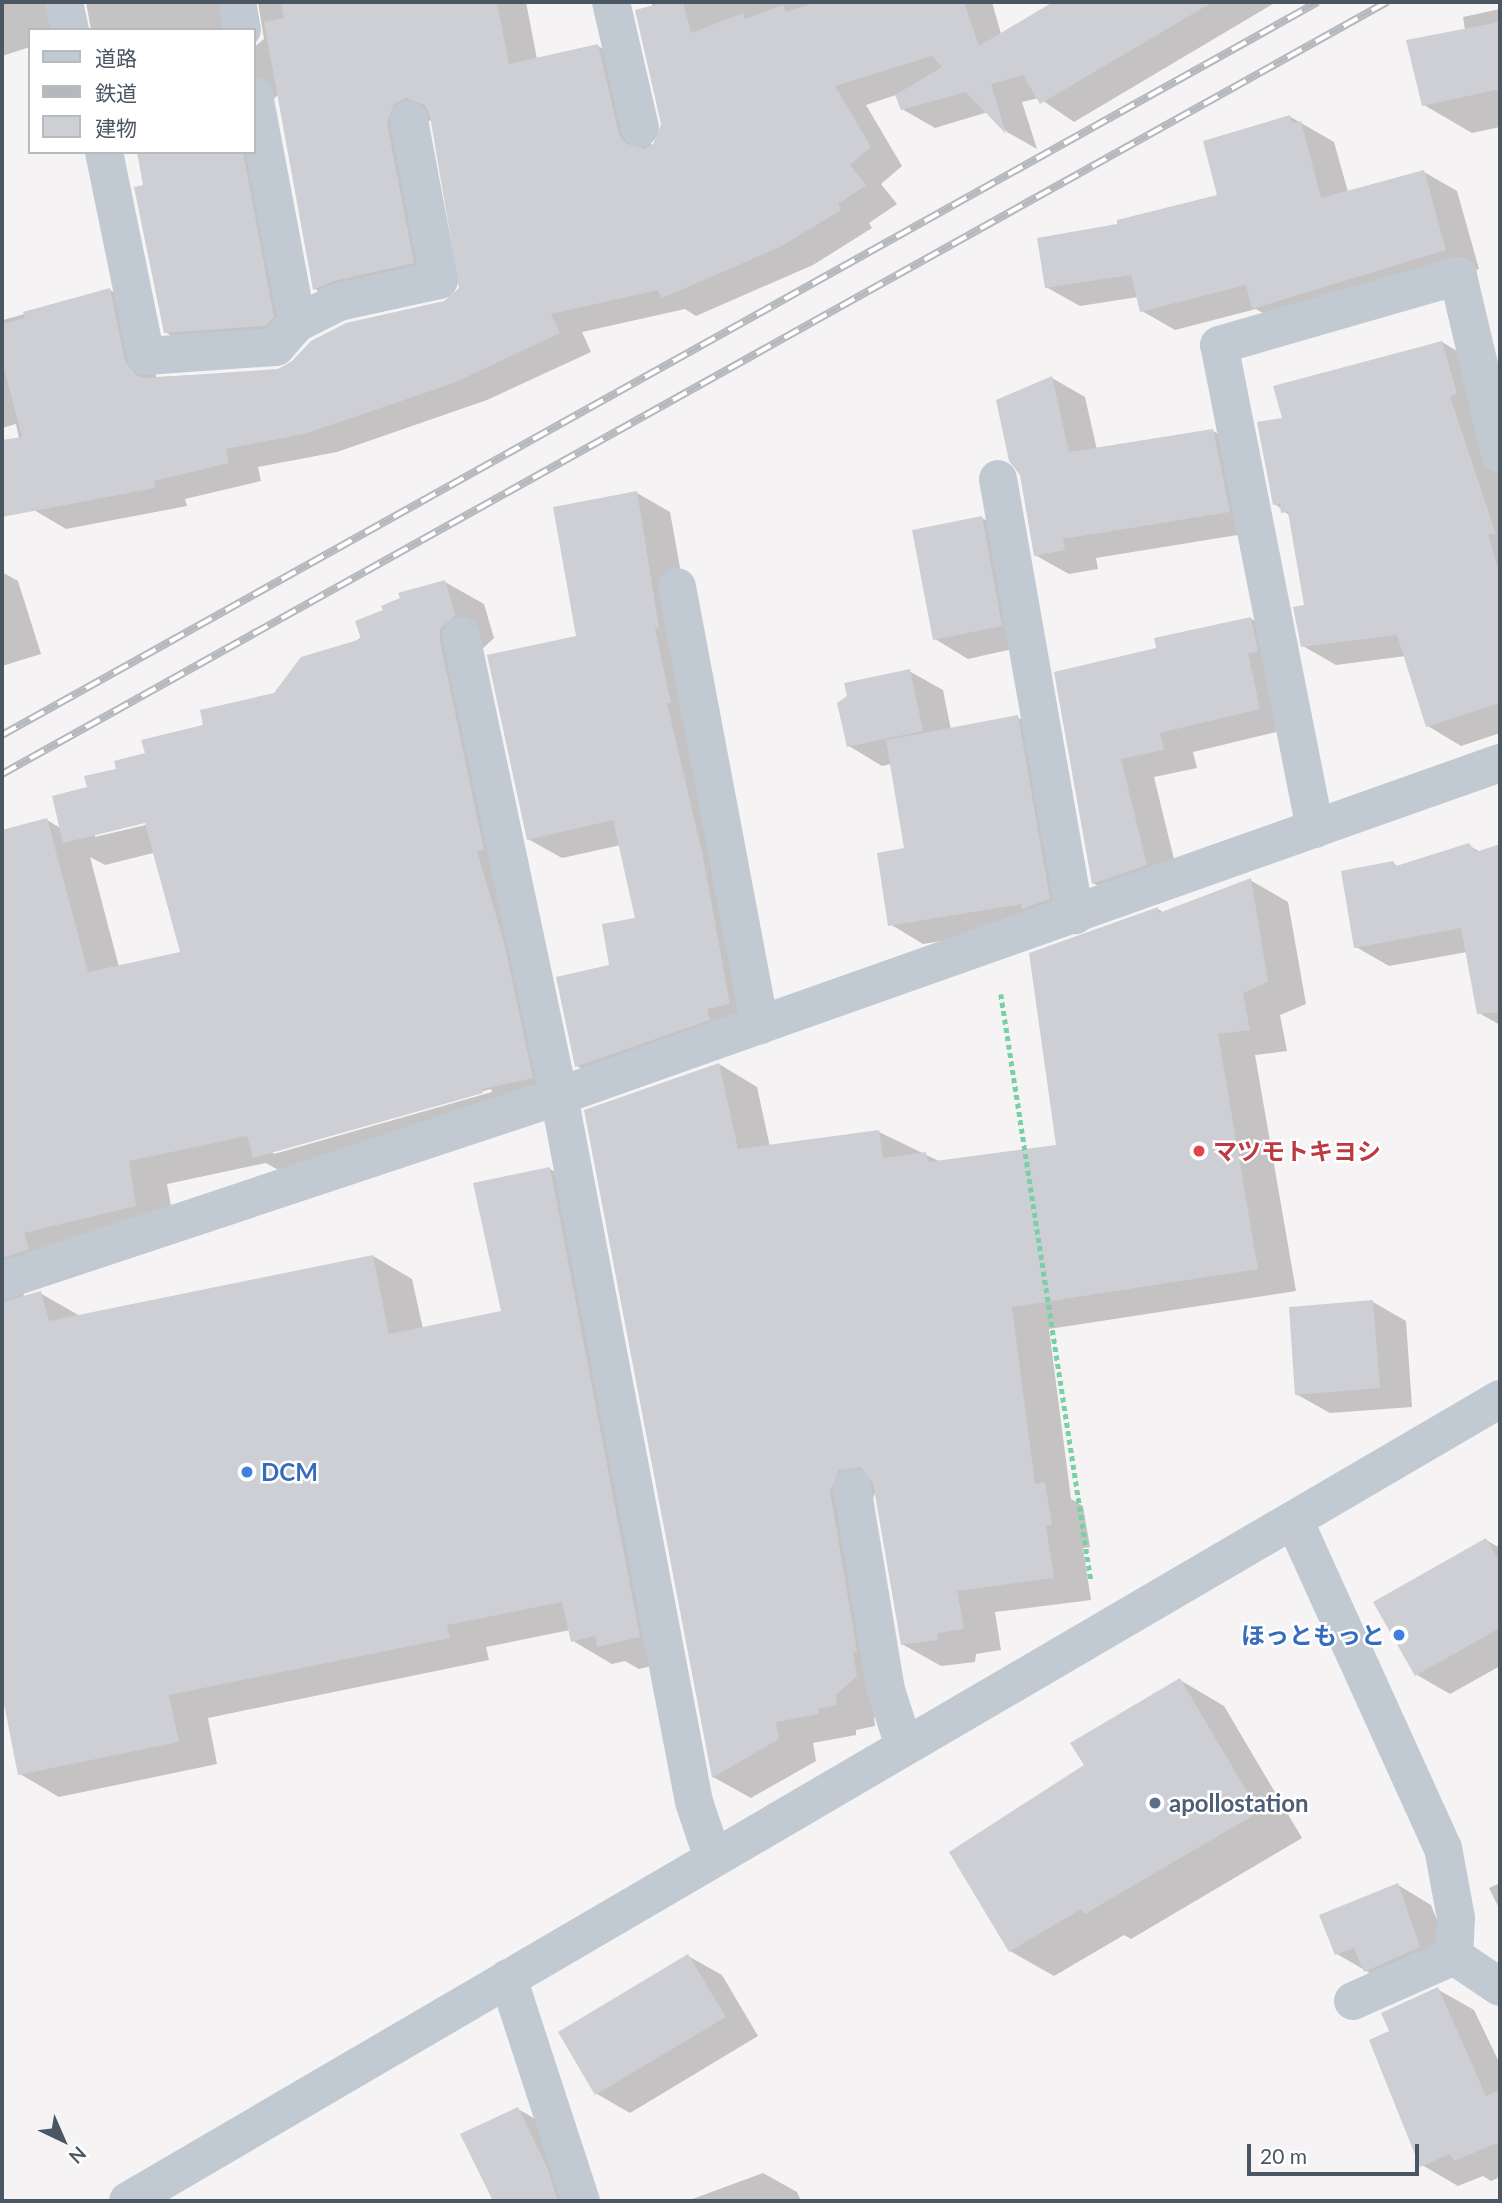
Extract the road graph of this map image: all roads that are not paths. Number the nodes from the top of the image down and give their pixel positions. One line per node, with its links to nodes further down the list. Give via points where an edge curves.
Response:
1 (64, 2): 4 (street)
2 (237, 2): 5 (street)
3 (611, 2): 8 (street)
4 (70, 28)
5 (242, 28)
6 (256, 105): 10 (street)
7 (409, 120): 10 (street, via 439,280 339,302)
8 (640, 128)
9 (104, 154): 10 (street, via 146,356 276,347)
10 (297, 323)
11 (1500, 453): 16 (street, via 1458,276 1219,345)
12 (998, 479): 17 (street)
13 (677, 587): 18 (street)
14 (461, 636): 19 (street)
15 (1500, 763): 16 (street)
16 (1315, 829): 17 (street)
17 (1075, 915): 18 (street)
18 (760, 1025): 19 (street)
19 (559, 1096): 20 (street); 25 (street, via 694,1802)
20 (2, 1281)
21 (1500, 1399): 23 (street)
22 (852, 1488): 24 (street, via 886,1690)
23 (1294, 1520): 24 (street); 26 (street, via 1443,1848 1456,1918)
24 (904, 1746): 25 (street)
25 (713, 1858): 27 (street)
26 (1454, 1956): 28 (street); 29 (street)
27 (508, 1978): 30 (street); 31 (street)
28 (1500, 1989)
29 (1353, 2001)
30 (128, 2201)
31 (581, 2201)

